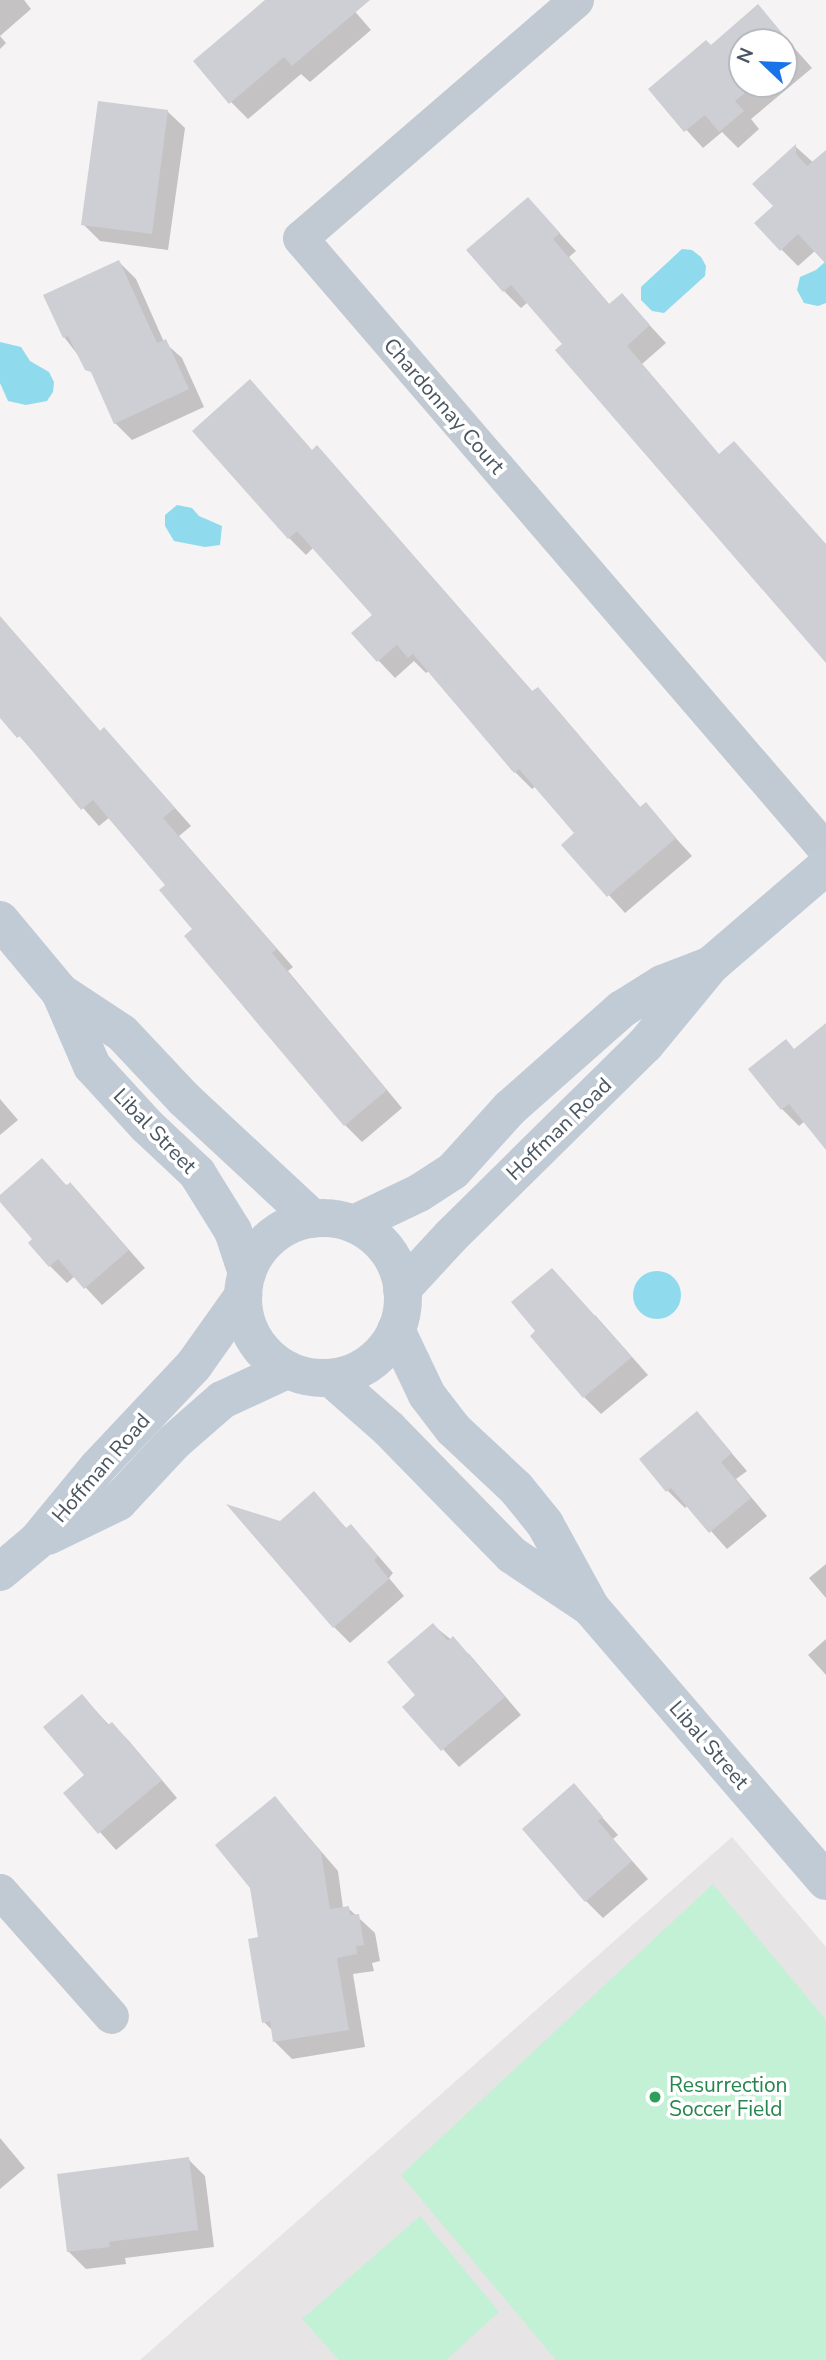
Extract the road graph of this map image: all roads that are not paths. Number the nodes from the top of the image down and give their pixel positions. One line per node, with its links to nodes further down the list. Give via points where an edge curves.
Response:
1 (576, 0): 2 (street, Chardonnay Court, via 300,238)
2 (826, 850)
3 (826, 866): 5 (street, Hoffman Road)
4 (0, 920): 6 (street, Libal Street)
5 (711, 965): 8 (street, Hoffman Road, via 662,984 622,1009 510,1108 453,1171); 10 (street, Hoffman Road, via 645,1045)
6 (60, 992): 7 (street, Libal Street, via 122,1032 184,1099); 9 (street, Libal Street, via 92,1066 197,1173 233,1231)
7 (313, 1219): 8 (street); 9 (street, via 291,1224 272,1236 257,1253)
8 (354, 1224): 10 (street, via 387,1250)
9 (245, 1285): 12 (street, via 246,1318 254,1339 268,1357); 14 (street, Hoffman Road, via 194,1365 98,1467)
10 (402, 1289): 11 (street)
11 (396, 1330): 13 (street, via 370,1363); 16 (street, Libal Street, via 427,1395 453,1429 516,1488 545,1524)
12 (287, 1370): 13 (street); 14 (street, Hoffman Road, via 222,1400 118,1502)
13 (331, 1378): 16 (street, Libal Street, via 389,1429 512,1555)
14 (37, 1541): 15 (street, Hoffman Road)
15 (0, 1572)
16 (591, 1608): 17 (street, Libal Street)
17 (826, 1881)
18 (0, 1891): 19 (street)
19 (111, 2016)

